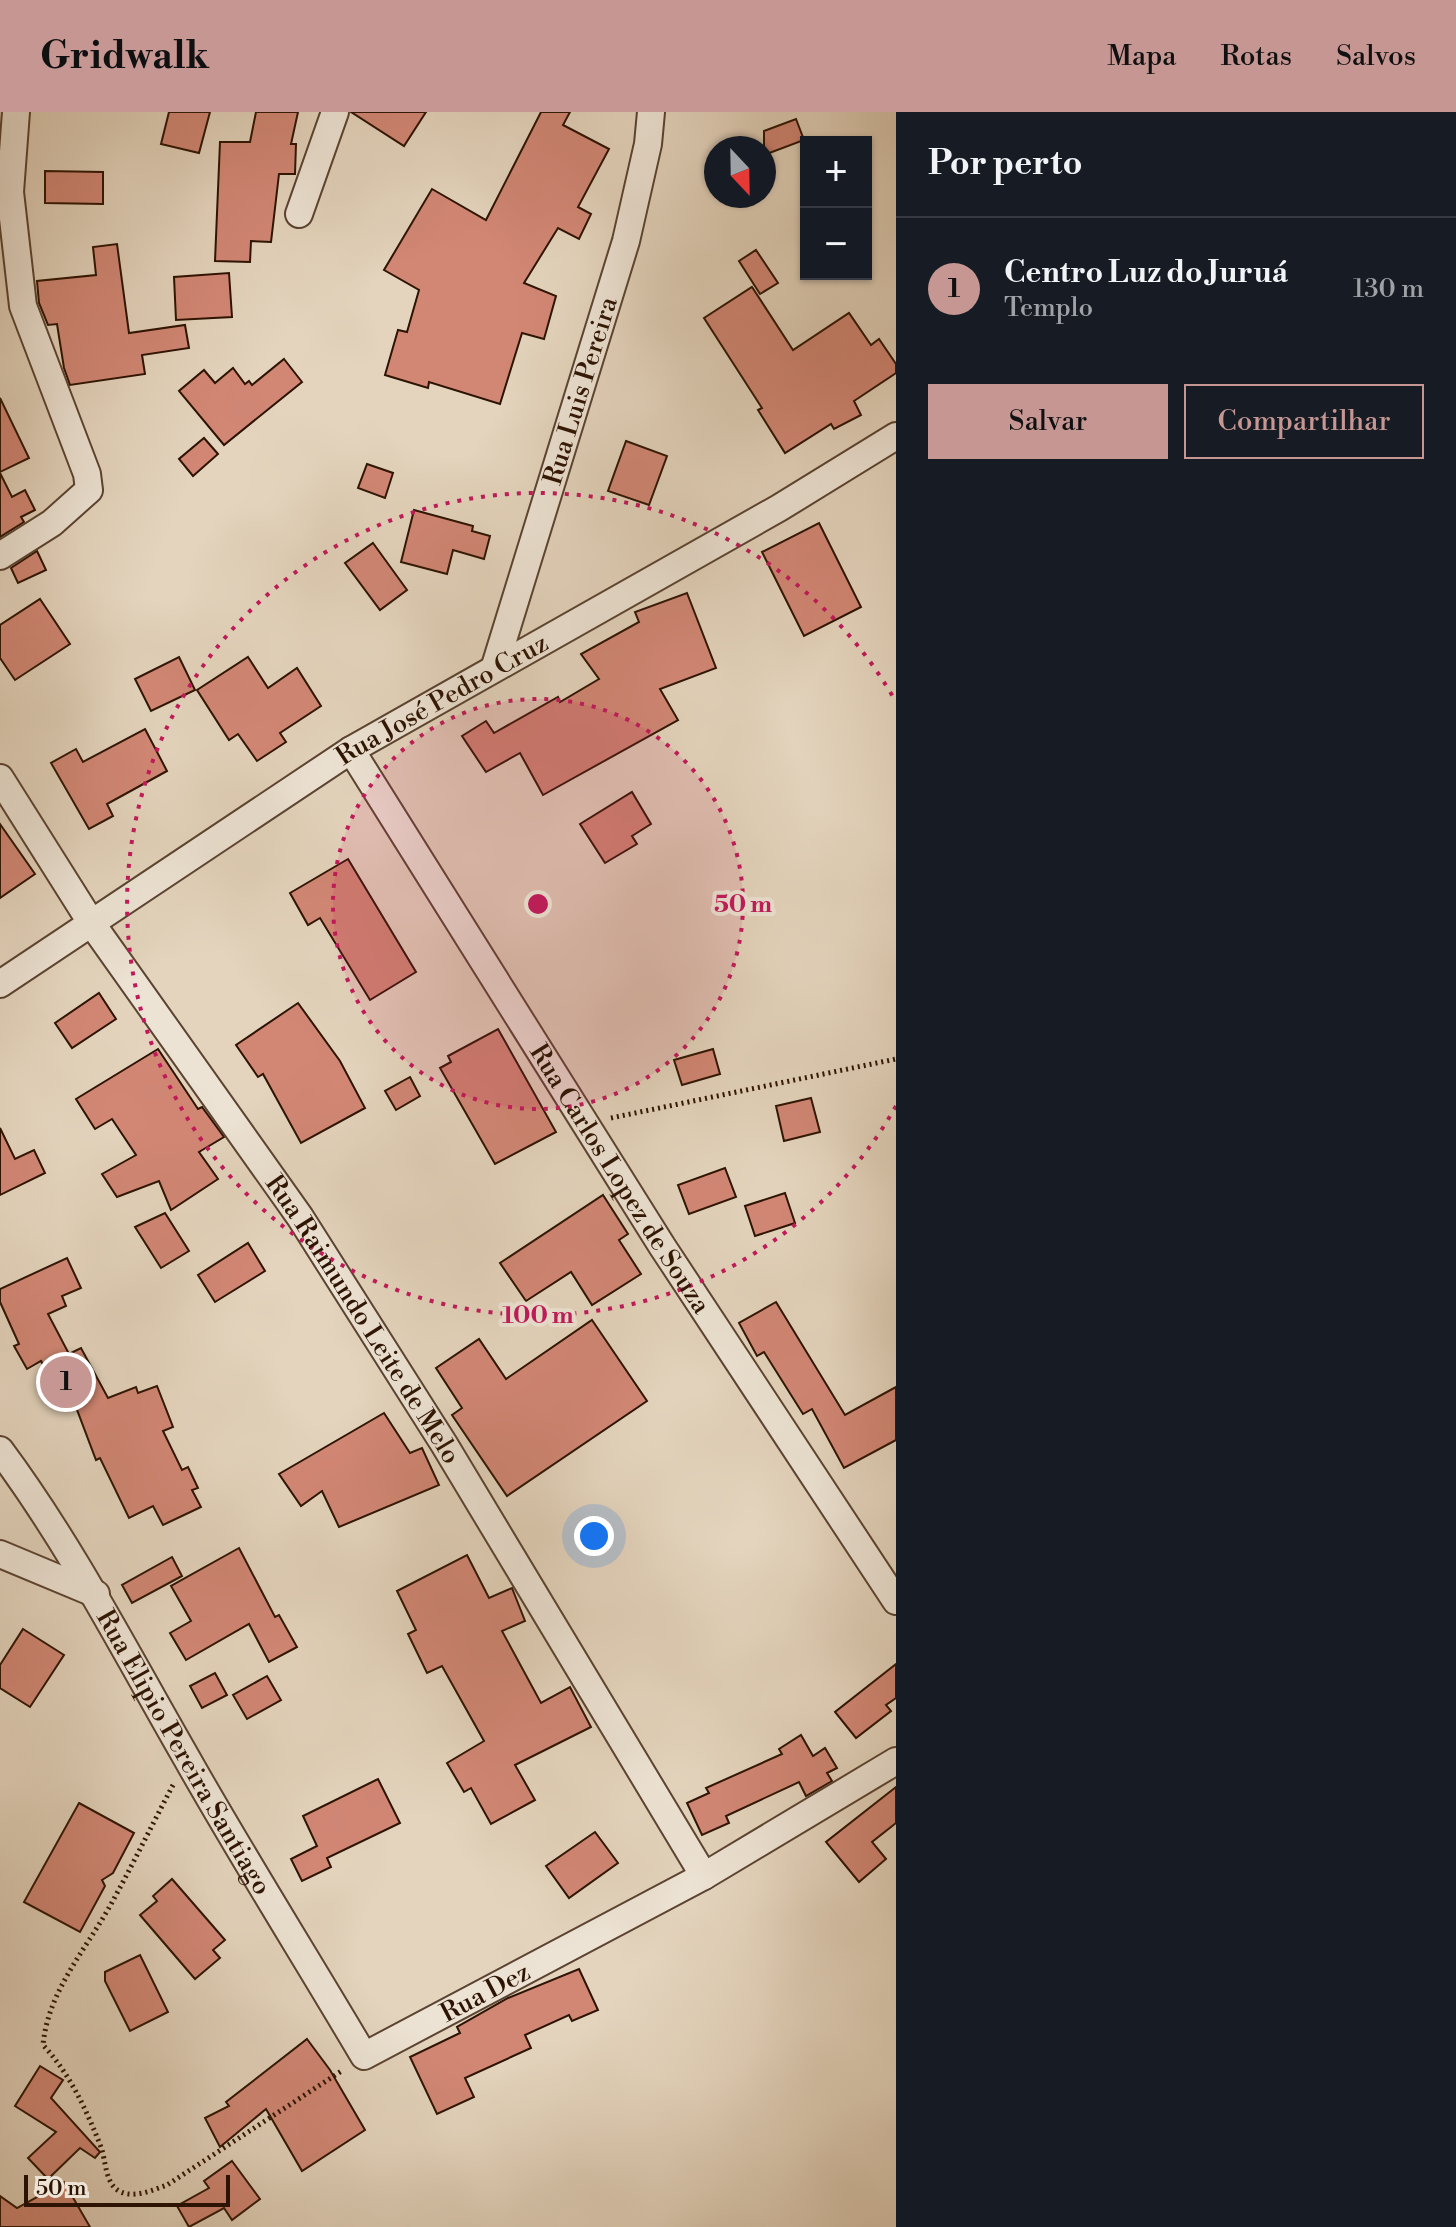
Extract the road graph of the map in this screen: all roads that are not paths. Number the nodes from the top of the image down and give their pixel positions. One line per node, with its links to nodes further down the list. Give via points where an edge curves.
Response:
1 (16, 112): 6 (street, via 10,192 23,306 89,490 52,523)
2 (335, 112): 4 (street)
3 (651, 112): 7 (street, Rua Luis Pereira, via 626,241)
4 (299, 214)
5 (896, 436): 7 (street, Rua José Pedro Cruz, via 779,508)
6 (0, 556)
7 (495, 666): 8 (street, Rua José Pedro Cruz)
8 (351, 750): 10 (street, Rua José Pedro Cruz); 15 (street, Rua Carlos Lopez de Souza, via 662,1246)
9 (0, 778): 10 (street, Rua Raimundo Leite de Melo)
10 (92, 924): 11 (street, Rua José Pedro Cruz); 17 (street, Rua Raimundo Leite de Melo, via 300,1217 444,1444)
11 (0, 984)
12 (0, 1450): 14 (street, Rua Elipio Pereira Santiago)
13 (0, 1554): 14 (street)
14 (96, 1594): 18 (street, Rua Elipio Pereira Santiago, via 187,1759)
15 (896, 1601)
16 (896, 1761): 17 (street, Rua Dez)
17 (704, 1876): 18 (street, Rua Dez)
18 (364, 2056)

